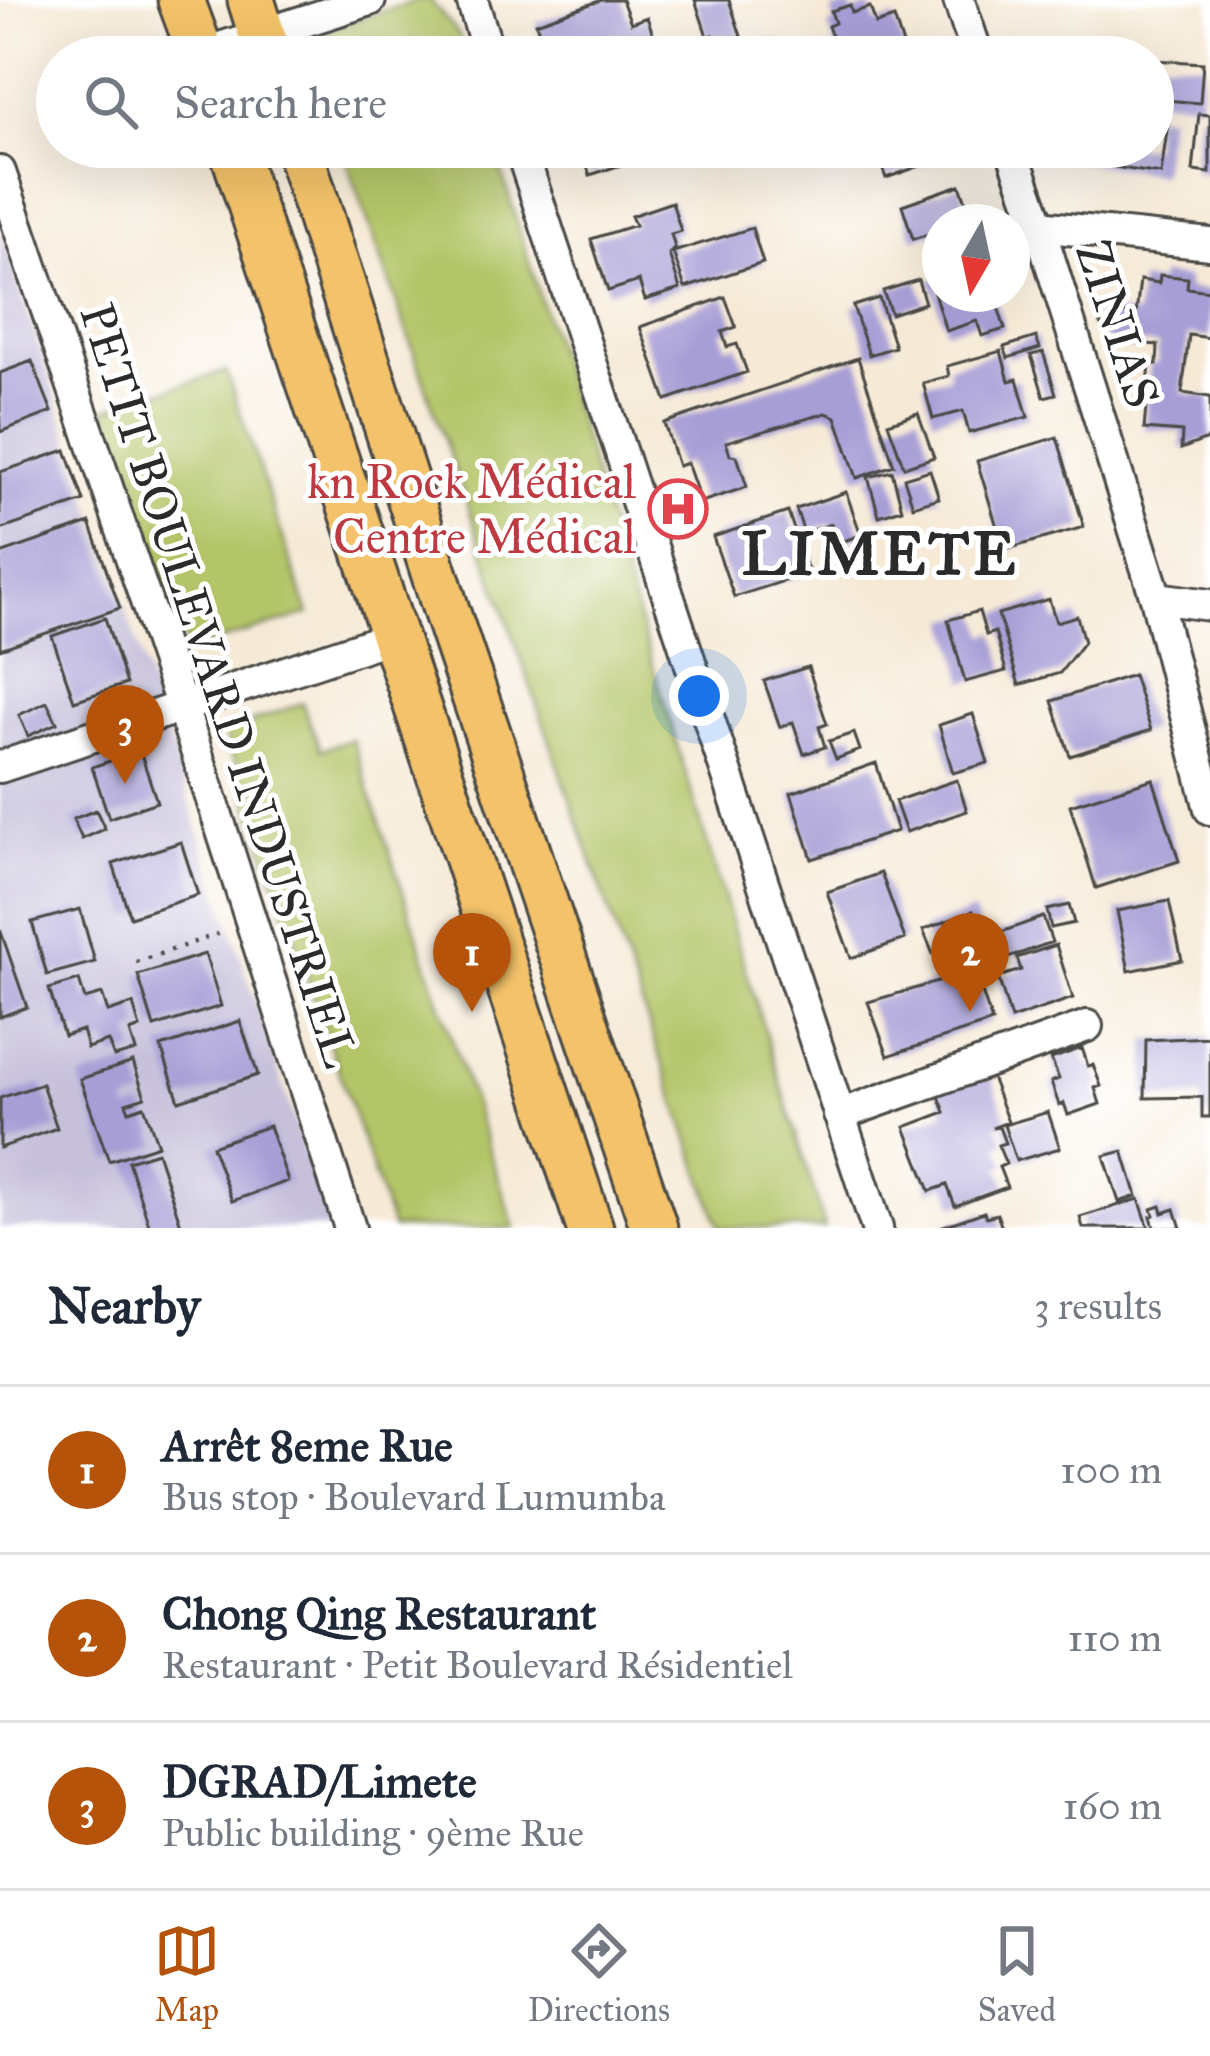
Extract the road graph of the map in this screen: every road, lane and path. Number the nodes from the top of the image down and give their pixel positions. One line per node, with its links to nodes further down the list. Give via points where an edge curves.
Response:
1 (181, 0): 6 (highway)
2 (370, 0): 5 (street)
3 (472, 0): 7 (street)
4 (958, 0): 8 (street)
5 (261, 31)
6 (194, 36)
7 (483, 36)
8 (971, 36)
9 (239, 168): 18 (highway)
10 (305, 168): 28 (highway)
11 (527, 168): 25 (street)
12 (1019, 168): 14 (street, ZINIAS)
13 (0, 172): 19 (street, PETIT BOULEVARD INDUSTRIEL)
14 (1040, 226): 15 (street); 16 (street, ZINIAS)
15 (1210, 244)
16 (1156, 598): 17 (street); 21 (street, ZINIAS)
17 (1210, 604)
18 (394, 636): 19 (street); 27 (highway)
19 (182, 707): 20 (street); 22 (street, PETIT BOULEVARD INDUSTRIEL)
20 (0, 767)
21 (1210, 809)
22 (252, 923): 23 (path); 26 (street, PETIT BOULEVARD INDUSTRIEL)
23 (136, 962)
24 (1087, 1026): 25 (street)
25 (839, 1115): 29 (street)
26 (350, 1228)
27 (590, 1228)
28 (654, 1228)
29 (877, 1228)

